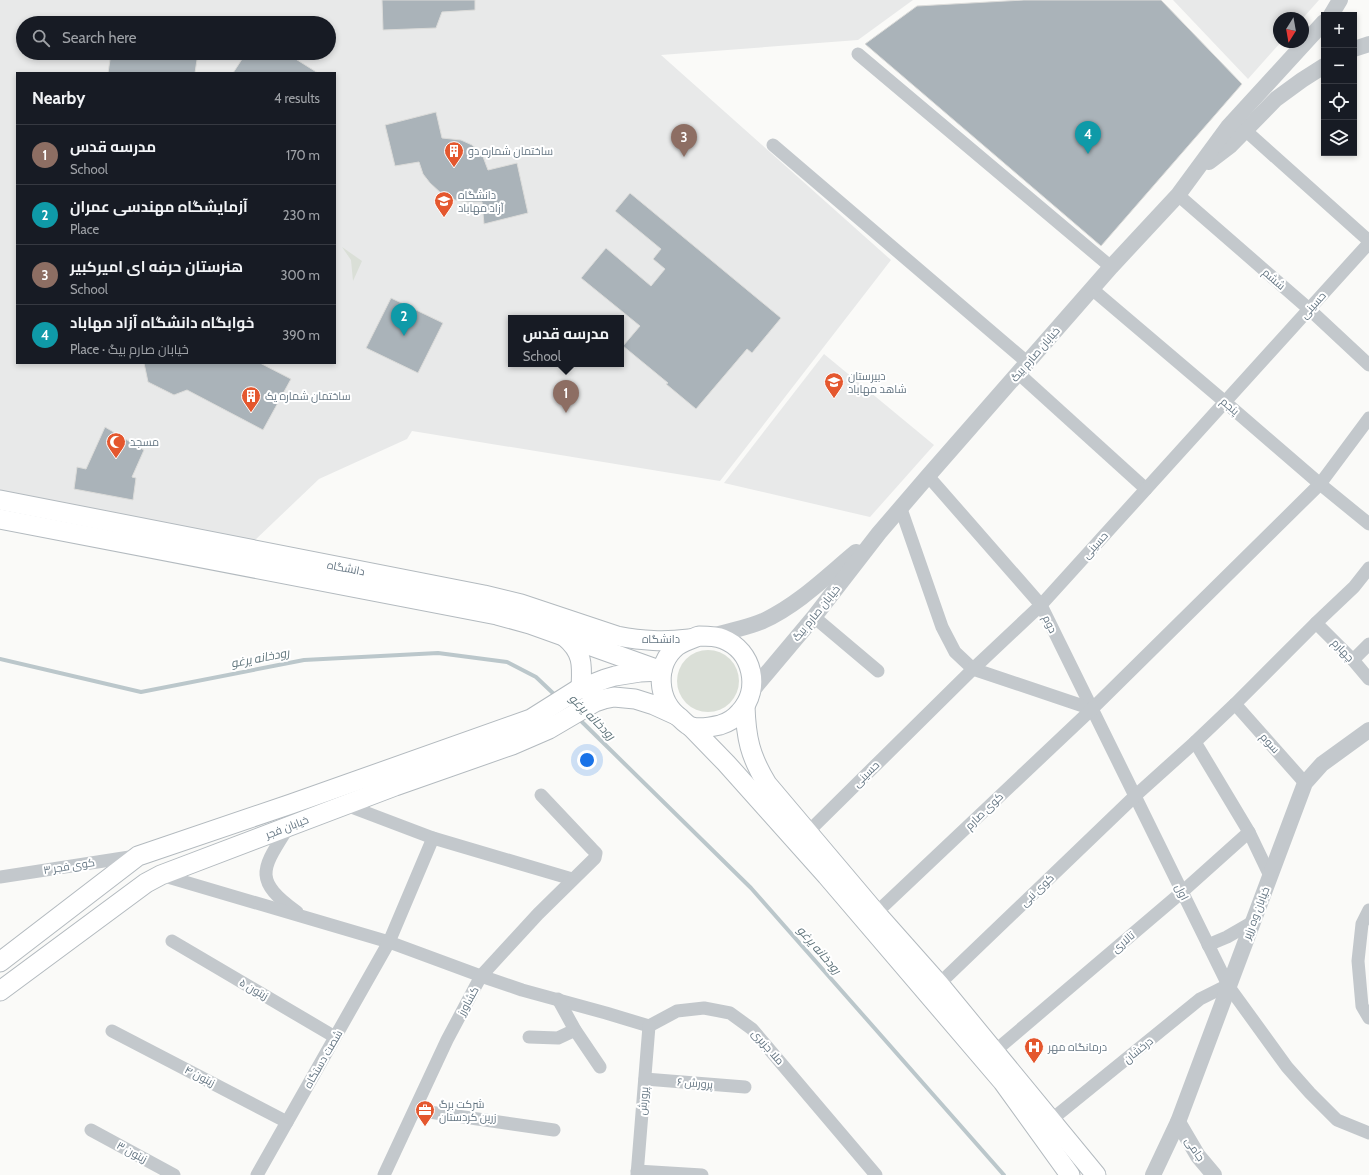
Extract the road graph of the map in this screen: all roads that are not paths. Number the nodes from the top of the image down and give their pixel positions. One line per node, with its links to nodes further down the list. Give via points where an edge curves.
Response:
1 (1340, 0): 2 (street, خیابان صارم بیگ)
2 (1332, 12)
3 (1321, 25): 10 (street, خیابان صارم بیگ, via 1228,127)
4 (1369, 44): 5 (street)
5 (1357, 49)
6 (858, 54): 13 (street)
7 (1321, 68): 8 (street, via 1276,99)
8 (1245, 130): 10 (street, via 1230,146); 12 (street)
9 (773, 145): 17 (street)
10 (1192, 176): 11 (street, خیابان صارم بیگ)
11 (1178, 195): 13 (street, خیابان صارم بیگ); 15 (street, ششم)
12 (1369, 242): 15 (street, حسینی)
13 (1111, 267): 14 (street, خیابان صارم بیگ)
14 (1092, 289): 17 (street, خیابان صارم بیگ); 18 (street, پنجم)
15 (1309, 309): 16 (street, ششم); 18 (street, حسینی)
16 (1369, 365)
17 (1023, 368): 20 (street, خیابان صارم بیگ); 22 (street)
18 (1225, 402): 21 (street, پنجم); 22 (street, حسینی)
19 (1369, 418): 21 (street, کوی صارم)
20 (928, 476): 24 (street, خیابان صارم بیگ); 29 (street, دوم)
21 (1320, 484): 26 (street, پنجم); 44 (street, کوی صارم)
22 (1146, 489): 29 (street, حسینی)
23 (0, 500): 34 (main road, دانشگاه, via 484,595 521,604 618,636 661,641)
24 (901, 509): 27 (street, خیابان صارم بیگ); 37 (street, via 942,627 955,652)
25 (0, 519): 33 (main road, دانشگاه, via 497,615)
26 (1369, 524)
27 (879, 533): 30 (street, خیابان صارم بیگ); 32 (street, خیابان صارم بیگ, via 790,606 762,621)
28 (1369, 568): 31 (street, کوی نبی, via 1354,587)
29 (1041, 605): 37 (street, حسینی); 44 (street, دوم)
30 (814, 617): 39 (street); 42 (street, خیابان صارم بیگ)
31 (1316, 623): 36 (street, چهارم); 43 (street, کوی نبی)
32 (710, 636): 34 (main road); 42 (main road, via 723,639 744,654 750,666 752,679)
33 (565, 637): 38 (main road, دانشگاه); 41 (main road, via 579,652 582,662)
34 (689, 639): 38 (main road, via 672,652)
35 (1369, 644): 36 (street)
36 (1353, 660): 40 (street, چهارم)
37 (972, 669): 44 (street); 55 (street, حسینی)
38 (662, 671): 41 (main road, خیابان فجر, via 615,676); 45 (main road, via 663,695)
39 (878, 671)
40 (1369, 679)
41 (579, 689): 57 (main road, خیابان فجر, via 531,719)
42 (748, 699): 46 (main road, via 735,718 721,725); 55 (main road, via 746,729 757,767 767,784)
43 (1235, 704): 48 (street, کوی نبی); 49 (street, سوم)
44 (1092, 709): 51 (street, دوم); 64 (street, کوی صارم)
45 (676, 715): 46 (main road); 52 (main road, خیابان فجر, via 654,704 635,699 614,697 594,702 549,729)
46 (691, 727): 99 (main road, via 827,876 1003,1082)
47 (1369, 730): 49 (street, خیابان وه رزیر, via 1322,764)
48 (1195, 742): 51 (street, کوی نبی); 54 (street)
49 (1305, 783): 59 (street, خیابان وه رزیر)
50 (541, 795): 61 (street, کشاورز, via 596,853 595,858)
51 (1135, 796): 62 (street, اول); 72 (street, کوی نبی)
52 (346, 804): 53 (main road, خیابان فجر); 56 (street)
53 (289, 826): 58 (main road, خیابان فجر); 65 (street, via 270,859 267,882 275,894)
54 (1249, 832): 59 (street); 62 (street, تالاری)
55 (807, 833): 64 (main road)
56 (433, 838): 61 (street); 68 (street, شصت دستگاه)
57 (138, 856): 60 (street, کوی فجر ۳); 70 (main road, خیابان فجر)
58 (161, 875): 65 (street); 74 (main road, خیابان فجر, via 146,883)
59 (1270, 876): 66 (street, خیابان وه رزیر)
60 (0, 877)
61 (572, 880): 71 (street, کشاورز)
62 (1182, 892): 69 (street, اول); 82 (street, تالاری)
63 (1369, 910): 76 (street, via 1362,924 1358,961 1362,1006)
64 (876, 913): 72 (main road)
65 (305, 917): 68 (street)
66 (1253, 922): 69 (street); 73 (street, خیابان وه رزیر)
67 (172, 942): 80 (street, زیتون ۵)
68 (389, 942): 71 (street); 80 (street, شصت دستگاه)
69 (1208, 945): 73 (street, اول)
70 (0, 962)
71 (481, 976): 75 (street); 86 (street, کشاورز, via 447,1040)
72 (939, 984): 82 (main road)
73 (1228, 986): 87 (street, درخشان, via 1200,999); 89 (street, خیابان وه رزیر); 92 (street, اول, via 1287,1067 1310,1093 1337,1120)
74 (0, 991)
75 (558, 999): 77 (street); 78 (street)
76 (1369, 1018)
77 (649, 1026): 84 (street, پرورش); 98 (street, ملا جزیری, via 677,1011 704,1008 730,1013 752,1029)
78 (575, 1030): 81 (street, via 558,1038); 83 (street)
79 (112, 1031): 88 (street, زیتون ۴)
80 (335, 1037): 88 (street, شصت دستگاه)
81 (529, 1037)
82 (995, 1051): 87 (main road)
83 (600, 1067)
84 (645, 1079): 85 (street, پرورش ۶); 93 (street, پرورش)
85 (746, 1087)
86 (415, 1110): 91 (street); 96 (street, کشاورز)
87 (1051, 1120): 100 (main road)
88 (288, 1122): 95 (street, شصت دستگاه)
89 (1178, 1122): 101 (street, خیابان وه رزیر); 102 (street, جامی, via 1198,1156)
90 (90, 1130): 94 (street, زیتون ۳)
91 (554, 1130)
92 (1369, 1133)
93 (637, 1173): 97 (street)
94 (174, 1175)
95 (257, 1175)
96 (384, 1175)
97 (702, 1175)
98 (876, 1175)
99 (1070, 1175)
100 (1096, 1175)
101 (1153, 1175)
102 (1214, 1175)

